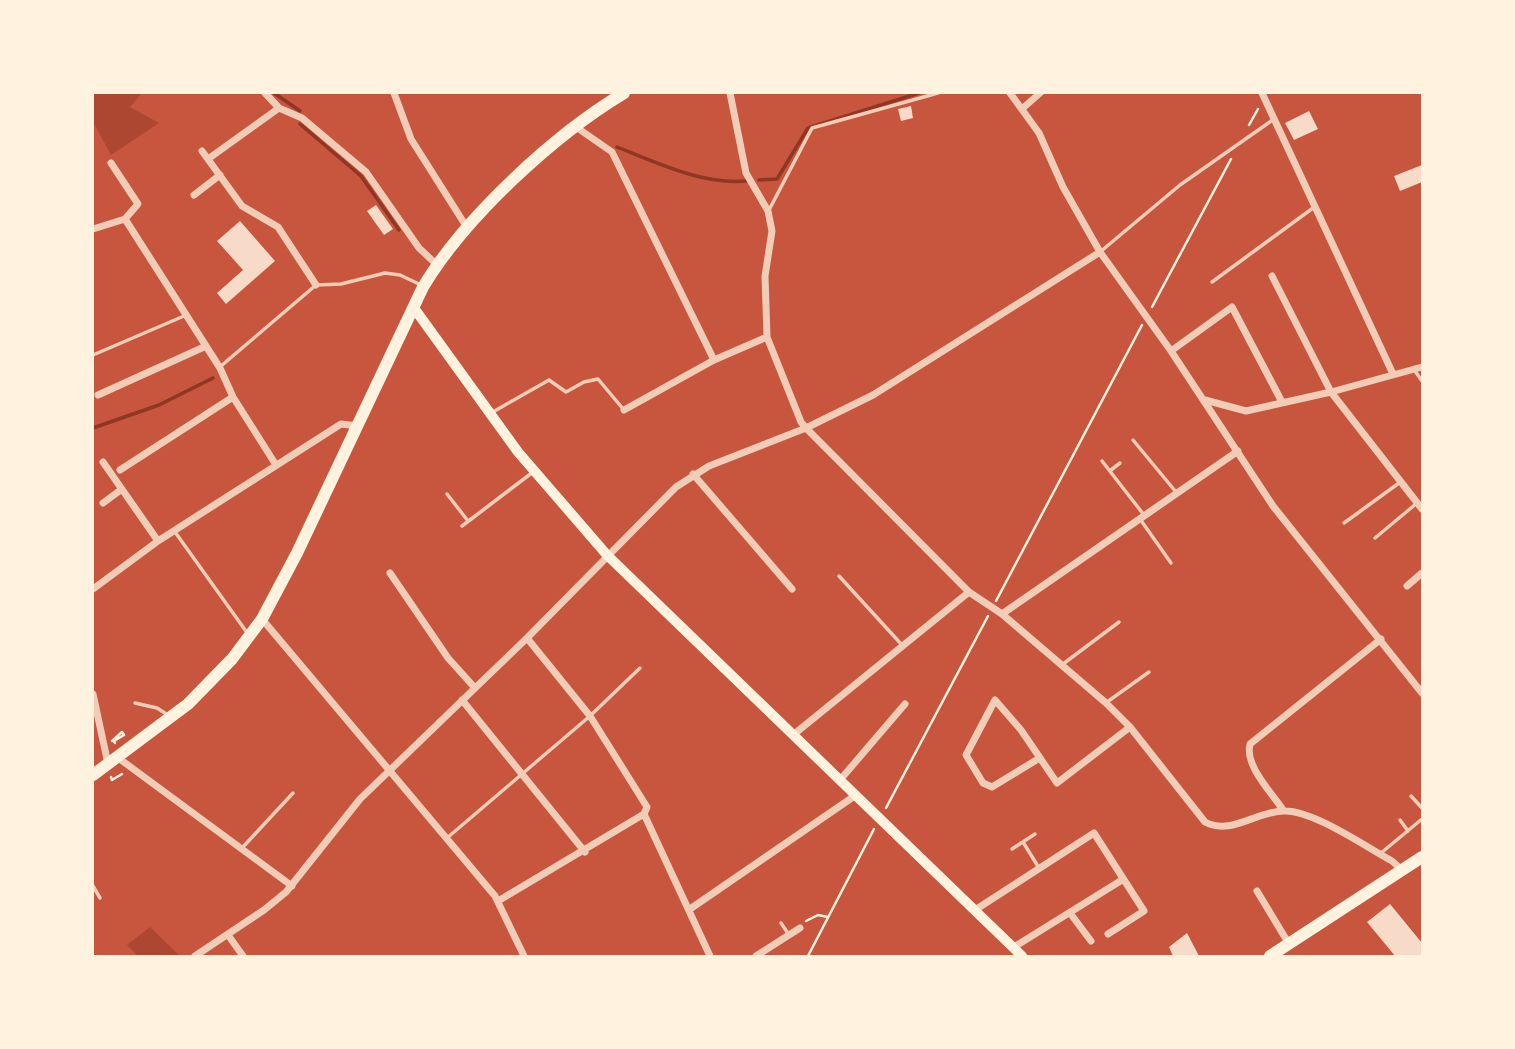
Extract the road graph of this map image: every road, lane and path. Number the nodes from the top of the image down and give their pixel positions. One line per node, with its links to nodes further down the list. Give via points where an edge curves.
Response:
1 (265, 93): 10 (street)
2 (394, 93): 24 (street, via 411,139)
3 (624, 93): 13 (main road)
4 (730, 93): 22 (street, via 746,173)
5 (939, 93): 22 (lane, via 812,128)
6 (1010, 93): 11 (street)
7 (1040, 93): 11 (street)
8 (1262, 93): 12 (street)
9 (1261, 103): 14 (path)
10 (279, 108): 17 (street); 27 (street, via 302,118 366,172 419,248)
11 (1023, 108): 26 (street)
12 (1276, 117): 21 (street); 26 (lane, via 1180,185)
13 (576, 127): 24 (main road); 40 (street, via 612,152)
14 (1244, 135)
15 (202, 151): 17 (street)
16 (1235, 152): 33 (path)
17 (208, 159): 19 (street)
18 (111, 163): 23 (street, via 138,204)
19 (220, 176): 20 (street); 30 (street, via 242,206 278,227)
20 (194, 195)
21 (1315, 207): 29 (lane); 44 (street)
22 (768, 211): 36 (street, via 772,231 765,276)
23 (125, 219): 25 (street); 34 (street)
24 (466, 226): 27 (main road)
25 (93, 229)
26 (1100, 252): 38 (street); 54 (street, via 873,394)
27 (436, 264): 31 (main road)
28 (1272, 276): 46 (street)
29 (1212, 282)
30 (316, 285): 31 (lane, via 385,273); 42 (lane)
31 (423, 287): 32 (main road)
32 (414, 308): 52 (main road); 53 (main road)
33 (1150, 312)
34 (184, 316): 37 (street); 39 (lane)
35 (1145, 321): 87 (path)
36 (767, 337): 40 (street); 54 (street)
37 (204, 347): 42 (street); 47 (street)
38 (1171, 351): 49 (street); 50 (street, via 1232,307)
39 (93, 355)
40 (713, 360): 51 (street)
41 (1422, 367): 43 (street)
42 (220, 368): 48 (street)
43 (1413, 369): 44 (street); 45 (lane)
44 (1393, 374): 46 (street)
45 (1422, 381)
46 (1331, 392): 50 (street); 65 (street)
47 (98, 395)
48 (233, 397): 60 (street); 61 (street)
49 (1205, 400): 50 (street, via 1246,411); 56 (street)
50 (1282, 402)
51 (624, 410): 52 (lane, via 598,379 566,392 549,380)
52 (489, 414): 62 (main road)
53 (358, 427): 60 (street, via 341,424); 90 (main road)
54 (806, 428): 64 (street); 86 (street)
55 (1133, 440): 67 (lane)
56 (1238, 451): 67 (street); 94 (street, via 1273,506)
57 (1102, 461): 63 (lane)
58 (103, 462): 66 (street)
59 (1120, 463): 63 (lane)
60 (276, 465): 75 (street)
61 (120, 470)
62 (534, 471): 72 (lane); 78 (main road)
63 (1110, 471): 71 (lane)
64 (693, 474): 78 (street); 85 (street)
65 (1399, 483): 70 (street); 73 (lane)
66 (122, 489): 69 (street); 77 (street)
67 (1177, 493): 71 (street)
68 (447, 494): 72 (lane)
69 (103, 503)
70 (1419, 506): 76 (lane)
71 (1142, 517): 79 (lane); 89 (street)
72 (468, 521): 74 (lane)
73 (1344, 523)
74 (462, 526)
75 (174, 531): 77 (street); 92 (lane)
76 (1375, 538)
77 (158, 541): 84 (street)
78 (607, 555): 93 (street); 109 (main road)
79 (1171, 563)
80 (390, 573): 99 (street, via 447,657)
81 (1422, 573): 83 (street)
82 (839, 576): 95 (lane)
83 (1407, 586)
84 (93, 589)
85 (792, 589)
86 (969, 592): 89 (street); 95 (street)
87 (995, 604)
88 (990, 612): 121 (path)
89 (1002, 614): 96 (street)
90 (262, 619): 92 (main road); 112 (street)
91 (1119, 622): 96 (lane)
92 (250, 636): 107 (main road, via 214,680)
93 (527, 638): 99 (street); 106 (street)
94 (1381, 639): 100 (street); 122 (street, via 1250,744 1252,762)
95 (903, 647): 109 (street)
96 (1063, 664): 105 (street)
97 (640, 668): 106 (lane)
98 (1149, 672): 105 (lane)
99 (475, 688): 102 (street)
100 (1422, 693)
101 (93, 694): 111 (street)
102 (463, 700): 112 (street); 113 (street)
103 (135, 703): 107 (lane, via 164,710)
104 (905, 704): 116 (street)
105 (1106, 704): 108 (street)
106 (590, 716): 113 (lane); 123 (street, via 647,807)
107 (171, 718): 111 (main road)
108 (1130, 727): 110 (street, via 1057,783); 122 (street, via 1205,822 1220,828)
109 (793, 735): 116 (main road)
110 (1038, 759): 110 (street, via 1021,730 995,700 966,755 983,783 992,787)
111 (116, 763): 114 (path, via 112,780); 115 (main road); 131 (street)
112 (390, 769): 129 (street); 140 (street, via 352,807)
113 (520, 773): 129 (lane); 133 (street)
114 (122, 774)
115 (93, 775)
116 (840, 780): 118 (main road)
117 (293, 793): 131 (lane)
118 (856, 794): 144 (street); 145 (main road)
119 (1411, 796): 120 (lane)
120 (1422, 808)
121 (885, 809)
122 (1283, 810): 134 (street, via 1308,816)
123 (644, 814): 133 (street); 144 (street)
124 (1422, 819): 127 (lane)
125 (1400, 820): 127 (lane)
126 (876, 825): 147 (path)
127 (1408, 831): 134 (lane)
128 (1035, 834): 130 (lane)
129 (446, 838): 143 (street)
130 (1023, 842): 132 (lane); 136 (lane)
131 (242, 848): 140 (street)
132 (1012, 849)
133 (585, 852): 143 (street)
134 (1380, 854): 137 (street)
135 (1421, 860): 137 (main road)
136 (1039, 868): 138 (street, via 1094,833); 145 (street)
137 (1402, 870): 154 (main road)
138 (1122, 880): 146 (street); 151 (street, via 1144,911)
139 (93, 886): 142 (lane)
140 (292, 886): 150 (street)
141 (1257, 891): 154 (street)
142 (100, 898)
143 (498, 901): 158 (street)
144 (690, 909): 159 (street)
145 (975, 910): 155 (main road)
146 (1070, 913): 153 (street); 155 (street)
147 (828, 917): 149 (path, via 815,915); 161 (path)
148 (781, 923): 152 (lane)
149 (800, 928): 152 (street)
150 (228, 934): 156 (street); 157 (street)
151 (1108, 934)
152 (789, 935): 160 (street)
153 (1091, 942)
154 (1290, 945): 163 (main road)
155 (1014, 947): 162 (main road)
156 (195, 956)
157 (243, 956)
158 (524, 956)
159 (710, 956)
160 (755, 956)
161 (808, 956)
162 (1023, 956)
163 (1270, 956)

